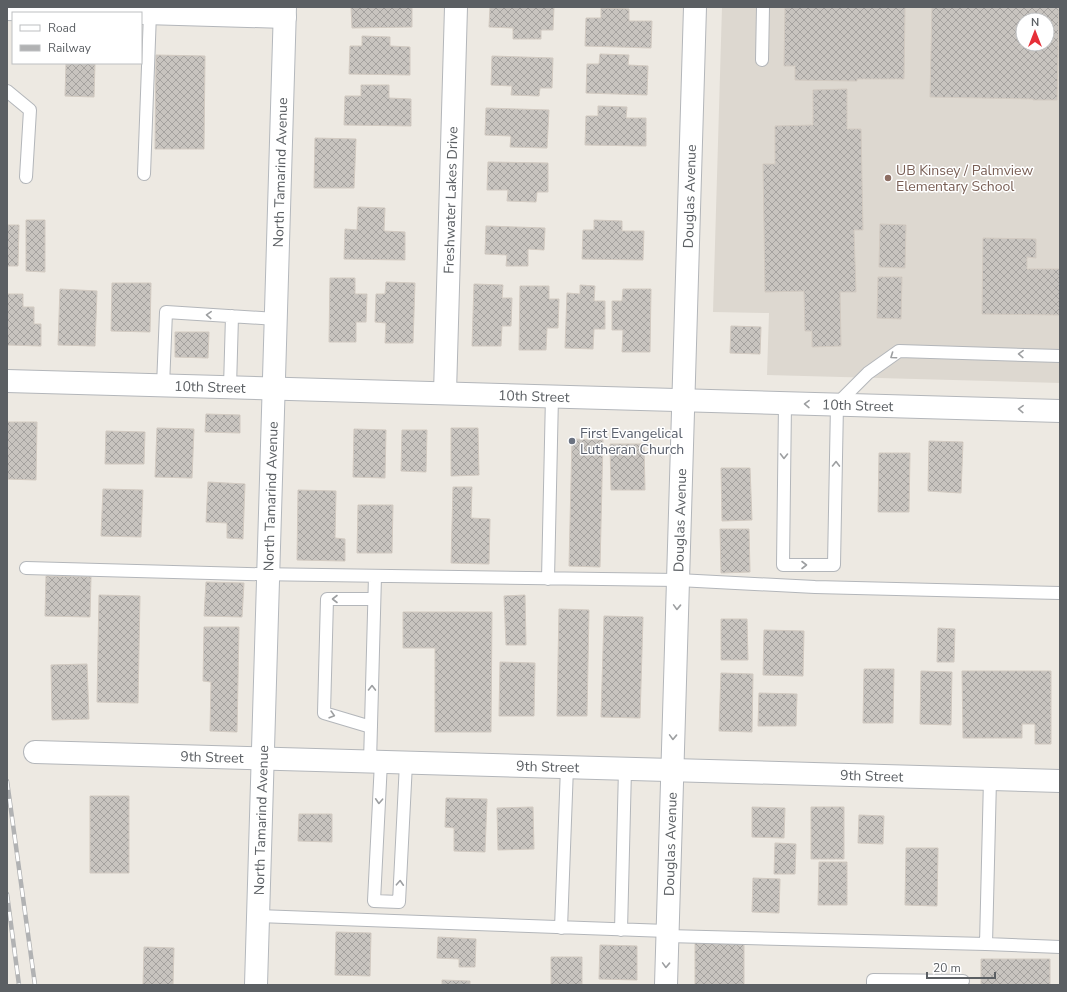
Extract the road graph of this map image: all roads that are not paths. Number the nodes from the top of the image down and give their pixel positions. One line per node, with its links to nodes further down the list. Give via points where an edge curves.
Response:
1 (456, 7): 18 (street, Freshwater Lakes Drive)
2 (695, 7): 20 (street, Douglas Avenue)
3 (763, 7): 7 (lane)
4 (7, 9): 5 (street)
5 (149, 10): 6 (street); 9 (lane)
6 (285, 12): 12 (street, North Tamarind Avenue)
7 (762, 60)
8 (7, 91): 10 (lane, via 30,110)
9 (144, 174)
10 (26, 177)
11 (232, 316): 12 (lane); 15 (lane, one-way to 15, via 166,312); 16 (lane)
12 (276, 319): 17 (street, North Tamarind Avenue)
13 (1060, 356): 22 (lane, one-way to 22, via 899,351 868,374)
14 (7, 381): 15 (street, 10th Street)
15 (163, 386): 16 (street, 10th Street)
16 (230, 387): 17 (street, 10th Street)
17 (274, 388): 18 (street, 10th Street); 25 (street, North Tamarind Avenue)
18 (445, 393): 19 (street, 10th Street)
19 (552, 396): 20 (street, 10th Street); 27 (lane)
20 (683, 400): 21 (street, 10th Street); 28 (street, Douglas Avenue)
21 (785, 403): 22 (street, 10th Street, one-way to 21); 22 (lane, one-way to 22, via 783,565 834,565)
22 (837, 404): 23 (street, 10th Street, one-way to 22)
23 (1060, 410)
24 (26, 568): 25 (lane)
25 (268, 575): 26 (lane); 33 (street, North Tamarind Avenue)
26 (375, 576): 27 (lane); 30 (lane)
27 (548, 578): 28 (lane)
28 (678, 580): 29 (lane, via 815,587); 38 (street, Douglas Avenue, one-way to 38)
29 (1060, 593)
30 (374, 599): 31 (lane, one-way to 30); 31 (lane, one-way to 31, via 327,599 326,622 324,713)
31 (371, 727): 34 (lane)
32 (35, 752): 33 (street, 9th Street)
33 (263, 759): 34 (street, 9th Street); 41 (street, North Tamarind Avenue)
34 (376, 762): 35 (street, 9th Street); 35 (lane, one-way to 35, via 374,902 399,902)
35 (406, 763): 36 (street, 9th Street)
36 (567, 767): 37 (street, 9th Street); 42 (lane)
37 (624, 769): 38 (street, 9th Street); 43 (lane)
38 (672, 770): 39 (street, 9th Street); 44 (street, Douglas Avenue)
39 (990, 779): 40 (street, 9th Street); 45 (lane)
40 (1060, 782)
41 (258, 916): 42 (lane); 48 (street, North Tamarind Avenue)
42 (561, 928): 43 (lane)
43 (621, 930): 44 (lane)
44 (667, 934): 45 (lane); 49 (street, Douglas Avenue, one-way to 49)
45 (986, 944): 46 (lane)
46 (1060, 946)
47 (963, 981): 50 (lane, via 873,980)
48 (256, 985)
49 (666, 985)
50 (873, 985)

